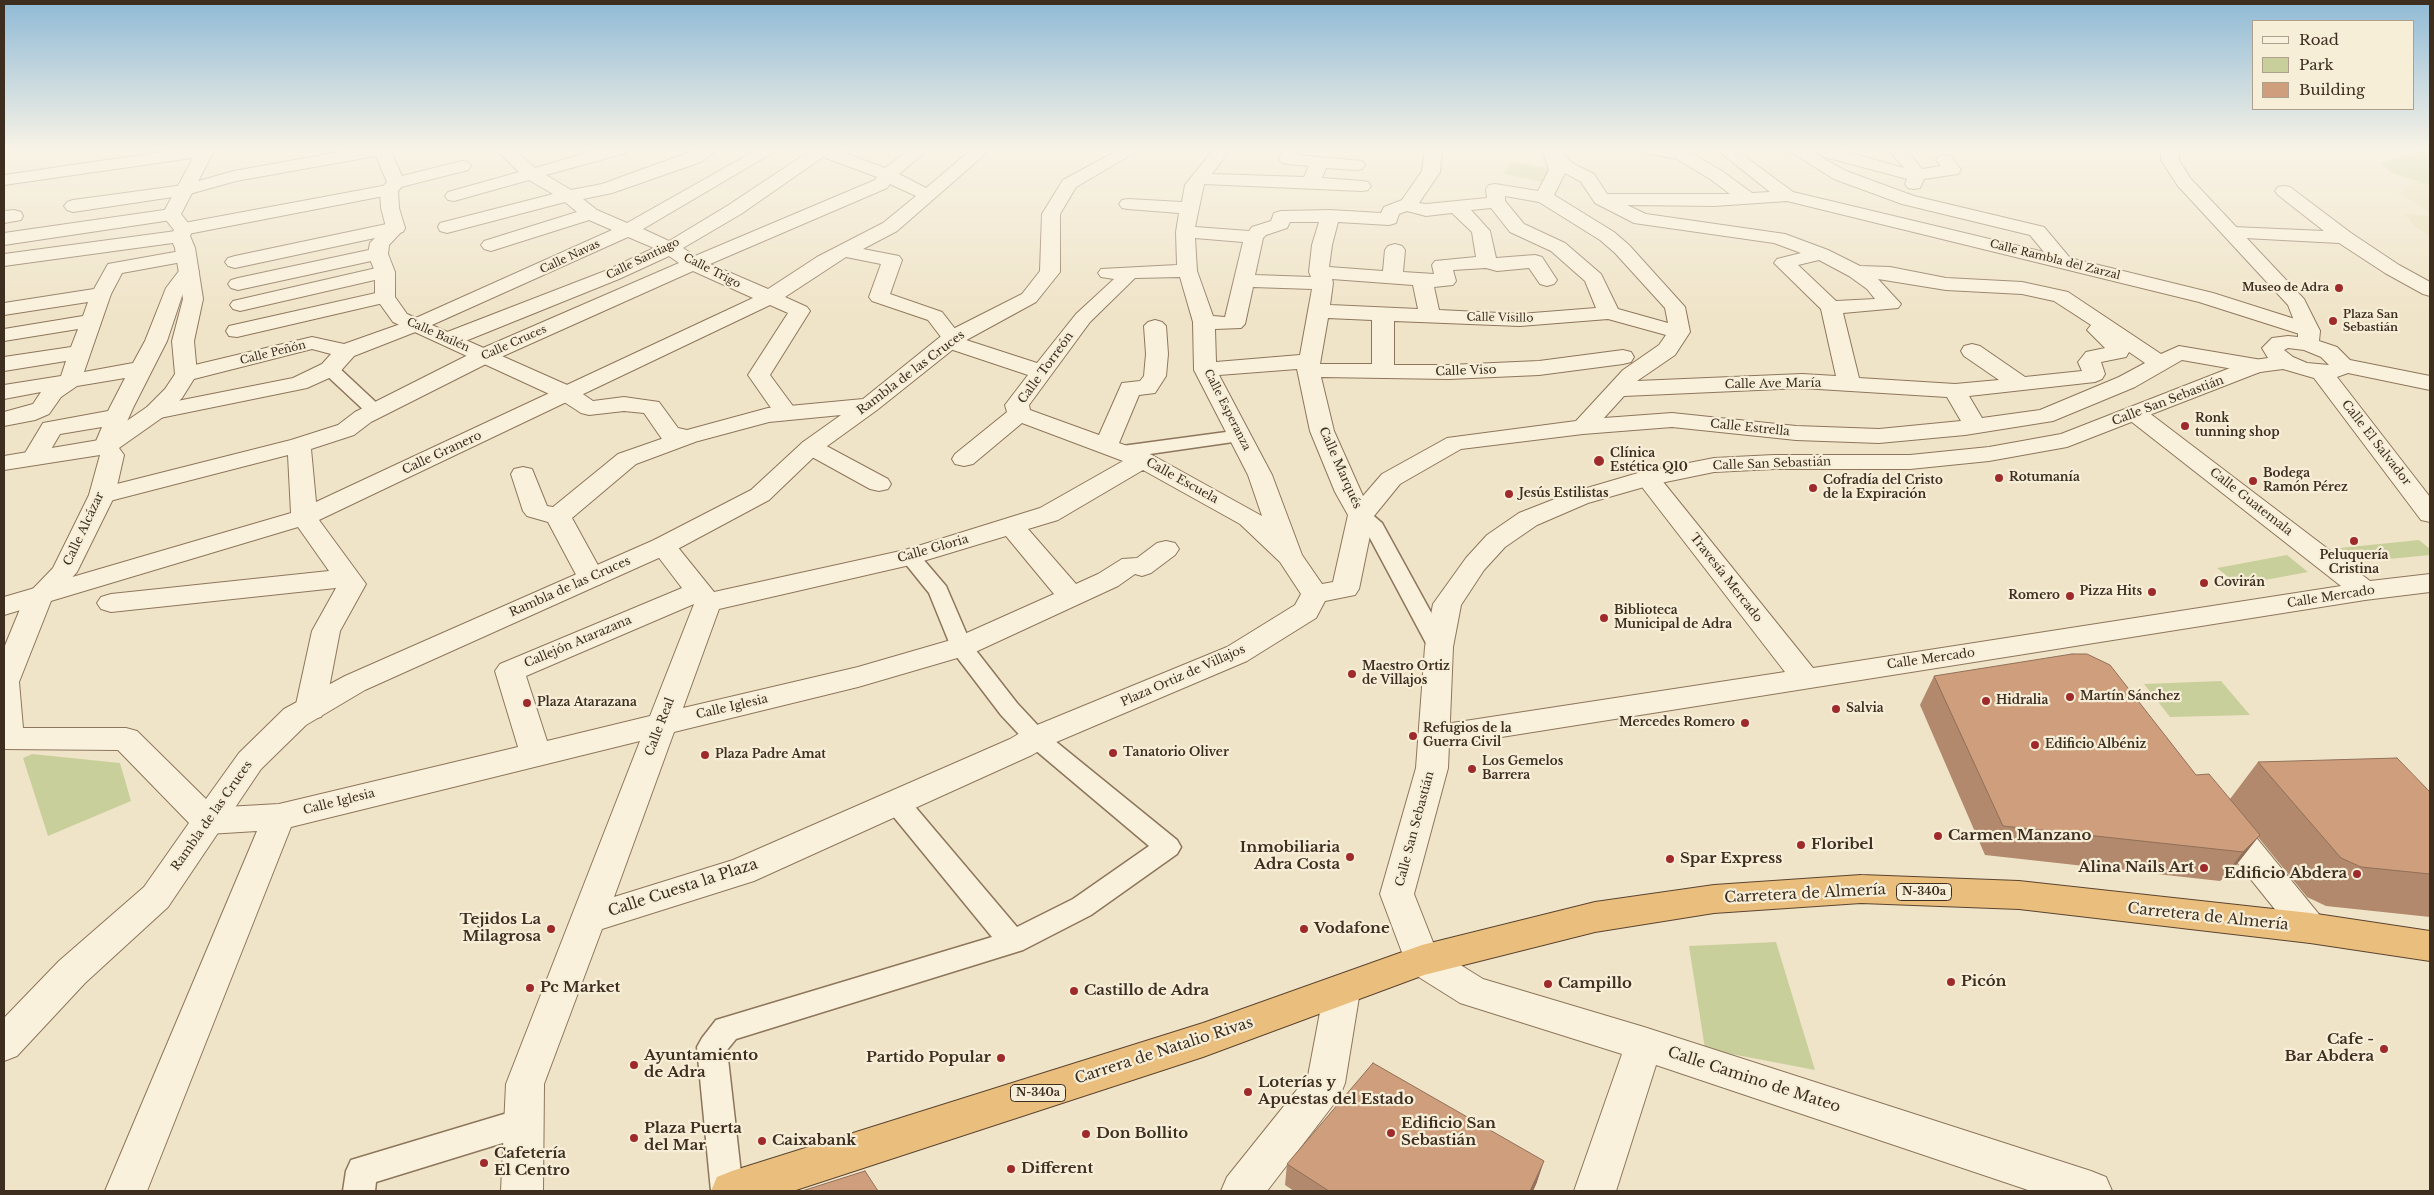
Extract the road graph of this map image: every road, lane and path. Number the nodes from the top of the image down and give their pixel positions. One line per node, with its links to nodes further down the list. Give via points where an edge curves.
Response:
1 (78, 205): 24 (street)
2 (181, 205): 30 (street)
3 (271, 205): 30 (street)
4 (392, 205): 32 (street)
5 (534, 205): 31 (street)
6 (579, 205): 27 (street, Calle Trigo)
7 (673, 205): 33 (street, Calle Navas)
8 (741, 205): 42 (street, Calle Santiago)
9 (831, 205): 53 (street, Calle Cruces)
10 (916, 205): 45 (street, Calle Granero, via 890,227)
11 (1057, 205): 84 (street, Rambla de las Cruces, via 1051,214 1050,272 1029,298)
12 (1140, 205): 25 (street)
13 (1190, 205): 25 (street, Calle Esperanza)
14 (1407, 205): 28 (street, via 1391,211 1389,219)
15 (1410, 205): 26 (street, via 1426,210)
16 (1464, 205): 26 (street)
17 (1505, 205): 41 (street, via 1517,228)
18 (1557, 205): 36 (street)
19 (1614, 205): 29 (street, via 1641,219)
20 (1824, 205): 46 (street, Calle Rambla del Zarzal)
21 (1928, 205): 50 (street, via 2037,231)
22 (2206, 205): 35 (street)
23 (2302, 205): 38 (street)
24 (73, 206)
25 (1189, 208): 34 (street, Calle Esperanza)
26 (1458, 208): 49 (street, via 1482,231)
27 (590, 214): 33 (street, Calle Trigo); 40 (street)
28 (1330, 216): 37 (street, via 1281,217 1280,224 1259,231); 56 (street, Calle Marqués, via 1322,245)
29 (1668, 223): 36 (street); 44 (street, via 1778,238)
30 (178, 227): 39 (street); 47 (street); 52 (street)
31 (447, 227)
32 (396, 228): 48 (street); 51 (street, via 380,243)
33 (628, 230): 42 (street, Calle Trigo); 77 (street, Calle Navas)
34 (1185, 232): 37 (street); 54 (street, Calle Esperanza)
35 (2233, 233): 38 (street); 82 (street, via 2298,303)
36 (1607, 236): 41 (street); 80 (street, via 1674,307)
37 (1254, 237): 60 (street)
38 (2344, 237): 62 (street)
39 (4, 239)
40 (491, 245)
41 (1558, 247): 71 (street, via 1594,278)
42 (670, 248): 53 (street, Calle Trigo); 83 (street, Calle Santiago, via 612,275)
43 (1394, 250): 57 (street)
44 (1820, 254): 55 (street); 68 (street, via 1784,263)
45 (834, 256): 66 (street, Calle Granero); 84 (street, via 892,260 879,297 936,316)
46 (2043, 257): 50 (street, Calle Rambla del Zarzal); 63 (street)
47 (4, 260)
48 (235, 262)
49 (1486, 262): 58 (street, via 1442,264 1446,281); 59 (street, via 1535,261)
50 (2063, 262): 82 (street, Calle Rambla del Zarzal, via 2206,297)
51 (381, 263): 61 (street); 65 (street); 67 (street)
52 (188, 264): 64 (street, via 115,268); 96 (street, Calle Alcázar, via 172,292 156,341); 101 (street, via 193,299 183,341)
53 (695, 265): 66 (street, Calle Trigo); 88 (street, Calle Cruces)
54 (1187, 271): 76 (street, Calle Esperanza, via 1196,290); 99 (street, Calle Torreón, via 1117,273 1123,281 1083,318)
55 (1856, 272): 63 (street, via 1890,273 1946,284); 68 (street, via 1874,285 1891,304)
56 (1321, 278): 57 (street); 60 (street); 70 (street, Calle Marqués)
57 (1392, 278): 58 (street)
58 (1422, 280): 74 (street)
59 (1547, 280)
60 (1243, 281): 76 (street, via 1234,324)
61 (238, 284)
62 (2426, 287)
63 (2028, 289): 72 (street, via 2060,296)
64 (101, 294): 69 (street); 75 (street)
65 (385, 297): 77 (street, Calle Bailén, via 400,318); 79 (street)
66 (768, 298): 109 (street, Calle Granero); 113 (street, Calle Trigo, via 800,311 759,375)
67 (240, 305)
68 (1832, 307): 105 (street)
69 (4, 309)
70 (1318, 312): 73 (street, Calle Visillo); 93 (street, Calle Marqués)
71 (1608, 313): 74 (street, Calle Visillo, via 1520,320); 80 (street, Calle Visillo)
72 (2086, 313): 91 (street); 104 (street, Calle Ave María, via 2093,325 2118,348 2118,352 2094,357 2089,362 2094,374 2087,377)
73 (1384, 314): 74 (street, Calle Visillo); 100 (street)
74 (1430, 316)
75 (91, 321): 81 (street); 87 (street)
76 (1204, 322): 98 (street, Calle Esperanza)
77 (416, 325): 83 (street, Calle Bailén); 85 (street)
78 (1155, 326): 125 (street, via 1155,376 1147,388 1130,388)
79 (237, 331)
80 (1679, 332): 106 (street, via 1667,350 1631,375)
81 (4, 335)
82 (2309, 338): 90 (street, via 2275,345 2274,352); 95 (street, Calle Rambla del Zarzal, via 2340,361)
83 (450, 339): 88 (street, Calle Bailén)
84 (951, 339): 99 (street); 110 (street, Rambla de las Cruces)
85 (346, 351): 97 (street); 101 (street, Calle Peñón, via 312,343)
86 (1972, 351): 104 (street)
87 (80, 352): 92 (street); 102 (street)
88 (484, 356): 109 (street, Calle Bailén); 111 (street, Calle Cruces)
89 (1623, 356): 100 (street, Calle Viso, via 1540,368)
90 (2284, 362): 94 (street, Calle San Sebastián); 95 (street, via 2302,369)
91 (2160, 363): 94 (street, Calle Estrella, via 2179,353); 118 (street, Calle Estrella, via 2127,382 2045,416)
92 (4, 364)
93 (1308, 366): 98 (street, Calle Viso); 100 (street, Calle Viso); 134 (street, Calle Marqués, via 1322,431)
94 (2256, 366): 115 (street, Calle San Sebastián)
95 (2331, 368): 103 (street); 133 (street, Calle El Salvador)
96 (140, 369): 102 (street); 116 (street, Calle Alcázar)
97 (330, 369): 111 (street); 112 (street, via 299,383)
98 (1205, 370): 120 (street, Calle Esperanza)
99 (1042, 372): 114 (street, Calle Torreón, via 1017,405)
100 (1382, 372)
101 (186, 374): 112 (street, via 174,393)
102 (70, 381): 108 (street); 117 (street, via 53,392 41,409)
103 (2430, 383)
104 (2020, 384): 107 (street, Calle Ave María)
105 (1849, 385): 106 (street, Calle Ave María, via 1802,381); 107 (street, Calle Ave María)
106 (1620, 389): 119 (street)
107 (1955, 391): 118 (street)
108 (4, 392)
109 (566, 393): 121 (street, Calle Bailén, via 589,408 624,404 652,407 670,434); 136 (street, Calle Granero)
110 (868, 405): 113 (street); 124 (street, Rambla de las Cruces)
111 (375, 411): 122 (street, Calle Cruces, via 346,430)
112 (155, 412): 123 (street)
113 (786, 413): 121 (street)
114 (1019, 414): 125 (street, Calle Escuela); 127 (street, Calle Torreón)
115 (2136, 414): 130 (street, Calle San Sebastián, via 2068,440 1989,454 1910,462 1714,465); 145 (street, Calle Guatemala)
116 (117, 418): 123 (street, Calle Alcázar); 126 (street, via 51,428)
117 (4, 419)
118 (1975, 426): 119 (street, Calle Estrella, via 1879,436 1796,433 1672,420)
119 (1584, 427): 134 (street, Calle Estrella, via 1455,443 1391,479)
120 (1241, 436): 125 (street); 140 (street, Calle Esperanza, via 1260,475)
121 (687, 437): 135 (street, via 627,459)
122 (300, 445): 132 (street, Calle Cruces); 136 (street)
123 (106, 446): 126 (street); 132 (street, Calle Alcázar, via 112,455)
124 (811, 447): 131 (street); 138 (street, Rambla de las Cruces, via 760,495)
125 (1124, 453): 137 (street, Calle Gloria, via 1049,514); 140 (street, Calle Escuela, via 1249,518)
126 (34, 458): 128 (street)
127 (964, 459)
128 (4, 463)
129 (523, 474): 135 (street, via 536,511)
130 (1647, 478): 154 (street, Calle San Sebastián, via 1579,498 1528,519 1496,541 1447,604); 156 (street, Travesía Mercado)
131 (879, 484)
132 (102, 495): 148 (street, Calle Alcázar, via 64,572)
133 (2430, 514)
134 (1361, 515): 146 (street, Calle Estrella, via 1345,589); 154 (street, via 1372,523)
135 (558, 516): 143 (street)
136 (304, 517): 142 (street); 148 (street, Calle Granero)
137 (1012, 526): 141 (street, Calle Gloria); 147 (street)
138 (663, 546): 143 (street, Rambla de las Cruces); 149 (street)
139 (1166, 549): 147 (street, Calle Iglesia, via 1142,567 1131,565 1108,580)
140 (1289, 556): 146 (street, Calle Escuela)
141 (910, 557): 149 (street, Calle Gloria); 153 (street, via 939,591)
142 (347, 578): 150 (street); 158 (street, via 352,584 326,631)
143 (591, 578): 158 (street, Rambla de las Cruces, via 355,683)
144 (2430, 583): 145 (street, Calle Mercado)
145 (2365, 591): 152 (street, Calle Mercado)
146 (1315, 594): 161 (street, Plaza Ortiz de Villajos, via 1306,611 1237,654)
147 (1072, 596): 153 (street, Calle Iglesia)
148 (39, 597): 151 (street, Calle Granero); 157 (street, Calle Alcázar)
149 (704, 597): 159 (street, Calle Real); 163 (street, Callejón Atarazana, via 510,671)
150 (111, 603)
151 (4, 606)
152 (2074, 638): 155 (street); 156 (street, Calle Mercado)
153 (961, 647): 159 (street, Calle Iglesia, via 858,677); 161 (street)
154 (1438, 647): 160 (street, Calle San Sebastián)
155 (2097, 666)
156 (1805, 678): 160 (street, Calle Mercado)
157 (4, 682): 162 (street, Calle Alcázar)
158 (310, 709): 167 (street, Rambla de las Cruces, via 295,717 250,761)
159 (661, 724): 163 (street, Calle Iglesia); 168 (street, Calle Real)
160 (1432, 737): 172 (street, Calle San Sebastián, via 1432,768 1397,894)
161 (1036, 738): 165 (street, Calle Cuesta la Plaza); 170 (street, via 1168,847 1082,907)
162 (6, 740): 167 (street, Calle Alcázar, via 126,739)
163 (536, 754): 166 (street, Calle Iglesia)
164 (2207, 801): 169 (street)
165 (897, 803): 168 (street, Calle Cuesta la Plaza, via 742,871); 170 (street)
166 (279, 817): 167 (street, Calle Iglesia); 177 (street)
167 (208, 821): 174 (street, Rambla de las Cruces, via 156,897 72,972)
168 (588, 919): 176 (street, via 525,1084)
169 (2310, 928): 171 (highway, Carretera de Almería / N-340a); 172 (highway, Carretera de Almería / N-340a, via 2019,895 1861,889 1714,898 1604,916)
170 (1013, 942): 180 (street, via 726,1029 712,1048)
171 (2430, 946)
172 (1422, 960): 173 (highway, Carrera de Natalio Rivas / N-340a); 175 (street, Calle Camino de Mateo, via 1473,992)
173 (1342, 991): 181 (highway, Carrera de Natalio Rivas / N-340a, via 1203,1040); 182 (street, via 1326,1082)
174 (4, 1044)
175 (1644, 1044): 183 (street); 184 (street, Calle Camino de Mateo)
176 (524, 1124): 178 (street, via 362,1171); 179 (street)
177 (126, 1191)
178 (359, 1191)
179 (522, 1191)
180 (727, 1191)
181 (732, 1191)
182 (1242, 1191)
183 (1595, 1191)
184 (2091, 1191)

